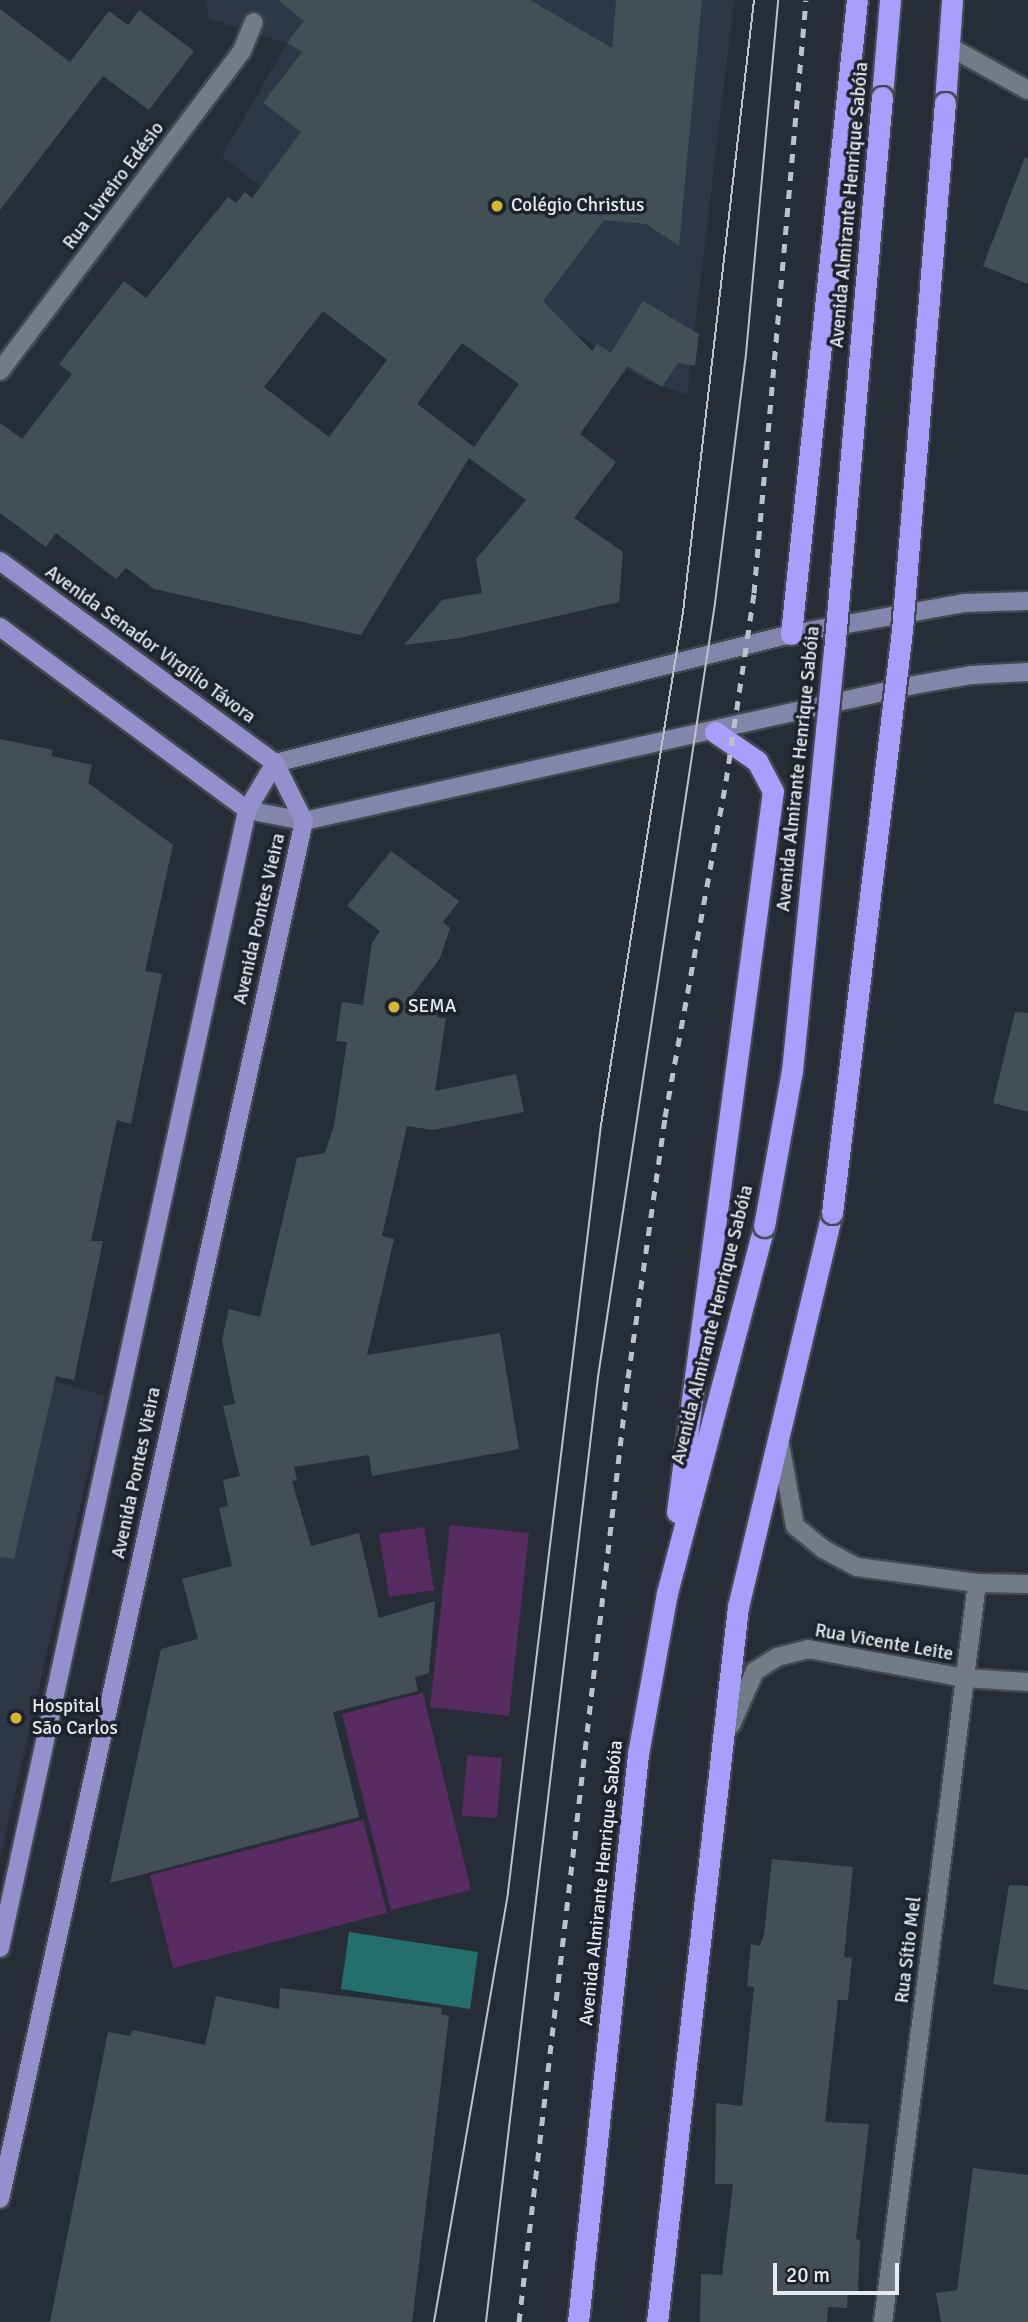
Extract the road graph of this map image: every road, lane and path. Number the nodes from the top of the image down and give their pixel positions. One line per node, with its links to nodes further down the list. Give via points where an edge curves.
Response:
1 (857, 0): 11 (highway)
2 (890, 0): 20 (highway, Avenida Almirante Henrique Sabóia, bridge, via 834,652 794,1044 764,1226)
3 (952, 0): 5 (highway)
4 (254, 22): 7 (street, Rua Livreiro Edésio, via 242,51)
5 (950, 47): 6 (street); 17 (highway, bridge, via 902,630 832,1213)
6 (1028, 90)
7 (0, 371)
8 (0, 561): 14 (main road, Avenida Senador Virgílio Távora)
9 (1028, 601): 11 (street, via 965,603)
10 (0, 627): 15 (main road)
11 (791, 634): 14 (street)
12 (1028, 672): 13 (street, via 972,674 914,685)
13 (715, 732): 16 (street); 20 (highway, via 757,761 773,791)
14 (275, 763): 15 (main road, Avenida Pontes Vieira); 16 (main road, Avenida Pontes Vieira)
15 (247, 810): 16 (street); 24 (main road, Avenida Pontes Vieira)
16 (304, 821): 25 (main road, Avenida Pontes Vieira)
17 (779, 1436): 18 (street, via 795,1526 823,1549 857,1567); 23 (highway, via 738,1607)
18 (977, 1583): 19 (street); 21 (street, Rua Sítio Mel)
19 (1028, 1584)
20 (667, 1593): 26 (highway, Avenida Almirante Henrique Sabóia, via 638,1754)
21 (965, 1678): 22 (street, Rua Vicente Leite); 23 (street, Rua Vicente Leite, via 807,1649 776,1657 755,1671 749,1682); 28 (street, Rua Sítio Mel)
22 (1028, 1682)
23 (718, 1764): 27 (highway)
24 (0, 1948)
25 (0, 2199)
26 (578, 2322)
27 (657, 2322)
28 (883, 2322)

